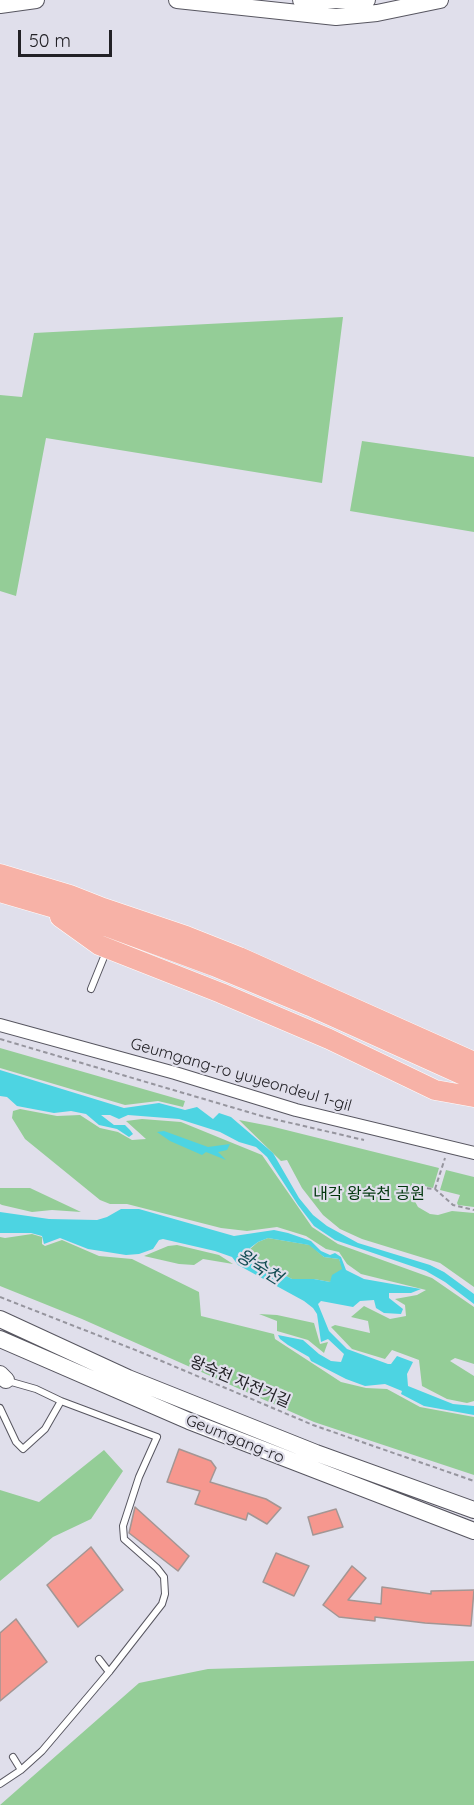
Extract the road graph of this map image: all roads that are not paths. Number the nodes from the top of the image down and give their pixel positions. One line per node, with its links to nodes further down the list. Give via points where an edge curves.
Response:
1 (36, 0): 6 (main road)
2 (177, 0): 5 (main road, via 336,17)
3 (301, 0): 4 (main road)
4 (367, 0)
5 (440, 0)
6 (0, 5)
7 (0, 874): 13 (highway, via 186,936)
8 (0, 892): 9 (highway)
9 (40, 904): 10 (highway); 14 (highway, via 214,966)
10 (108, 948): 11 (lane); 15 (highway, via 329,1039 435,1090)
11 (91, 989)
12 (0, 1025): 16 (street, Geumgang-ro yuyeondeul 1-gil, via 296,1110)
13 (474, 1062)
14 (474, 1080)
15 (474, 1097)
16 (474, 1153)
17 (0, 1319): 24 (main road, Geumgang-ro, via 128,1378 316,1453)
18 (0, 1339): 23 (main road, Geumgang-ro)
19 (0, 1347): 23 (main road, via 77,1381)
20 (3, 1377): 21 (lane)
21 (61, 1401): 22 (lane, via 45,1429 22,1449); 27 (lane, via 157,1437 123,1526 124,1539 164,1577 165,1594 162,1604)
22 (0, 1408)
23 (189, 1421): 25 (main road, Geumgang-ro)
24 (474, 1510)
25 (474, 1531)
26 (99, 1659): 27 (lane)
27 (109, 1672): 29 (lane)
28 (13, 1757): 29 (lane)
29 (21, 1770): 30 (lane)
30 (0, 1784)

